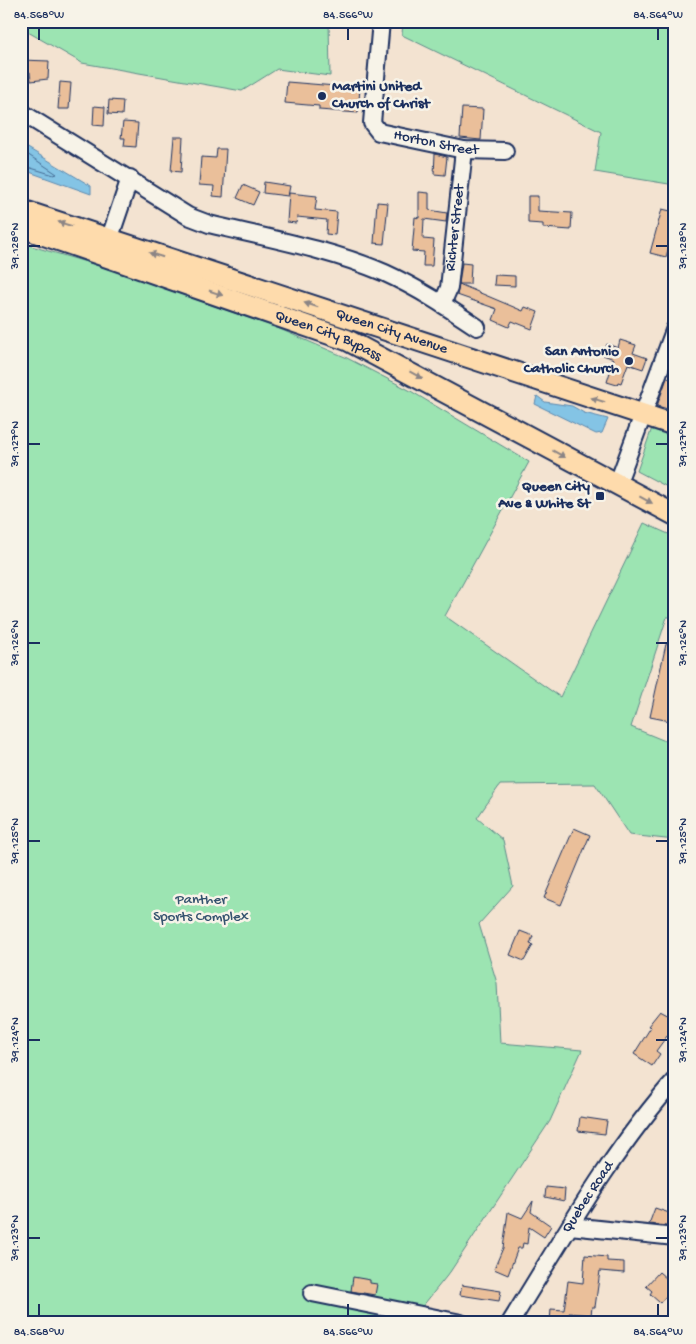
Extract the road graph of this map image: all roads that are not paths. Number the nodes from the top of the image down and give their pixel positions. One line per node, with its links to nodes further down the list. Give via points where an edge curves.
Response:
1 (381, 21): 3 (street, Horton Street, via 372,123 380,132)
2 (21, 112): 5 (street)
3 (464, 150): 4 (street, Horton Street); 9 (street, Richter Street, via 449,288)
4 (506, 151)
5 (130, 178): 8 (street); 9 (street, via 168,204 209,224 353,261 406,283)
6 (21, 210): 8 (main road, Queen City Bypass, one-way to 6)
7 (21, 227): 8 (main road, Queen City Bypass)
8 (107, 246): 12 (main road, Queen City Avenue, one-way to 8); 14 (main road, Queen City Bypass, one-way to 14, via 347,340)
9 (442, 304): 10 (street)
10 (477, 327)
11 (675, 328): 12 (street)
12 (644, 415): 13 (main road, Queen City Avenue); 14 (street)
13 (675, 425)
14 (617, 485): 15 (main road, Queen City Bypass, one-way to 15)
15 (675, 515)
16 (675, 1080): 17 (street, Quebec Road, via 632,1134)
17 (570, 1226): 18 (street); 21 (street, Quebec Road)
18 (675, 1237)
19 (312, 1293): 20 (street)
20 (461, 1323)
21 (510, 1323)

